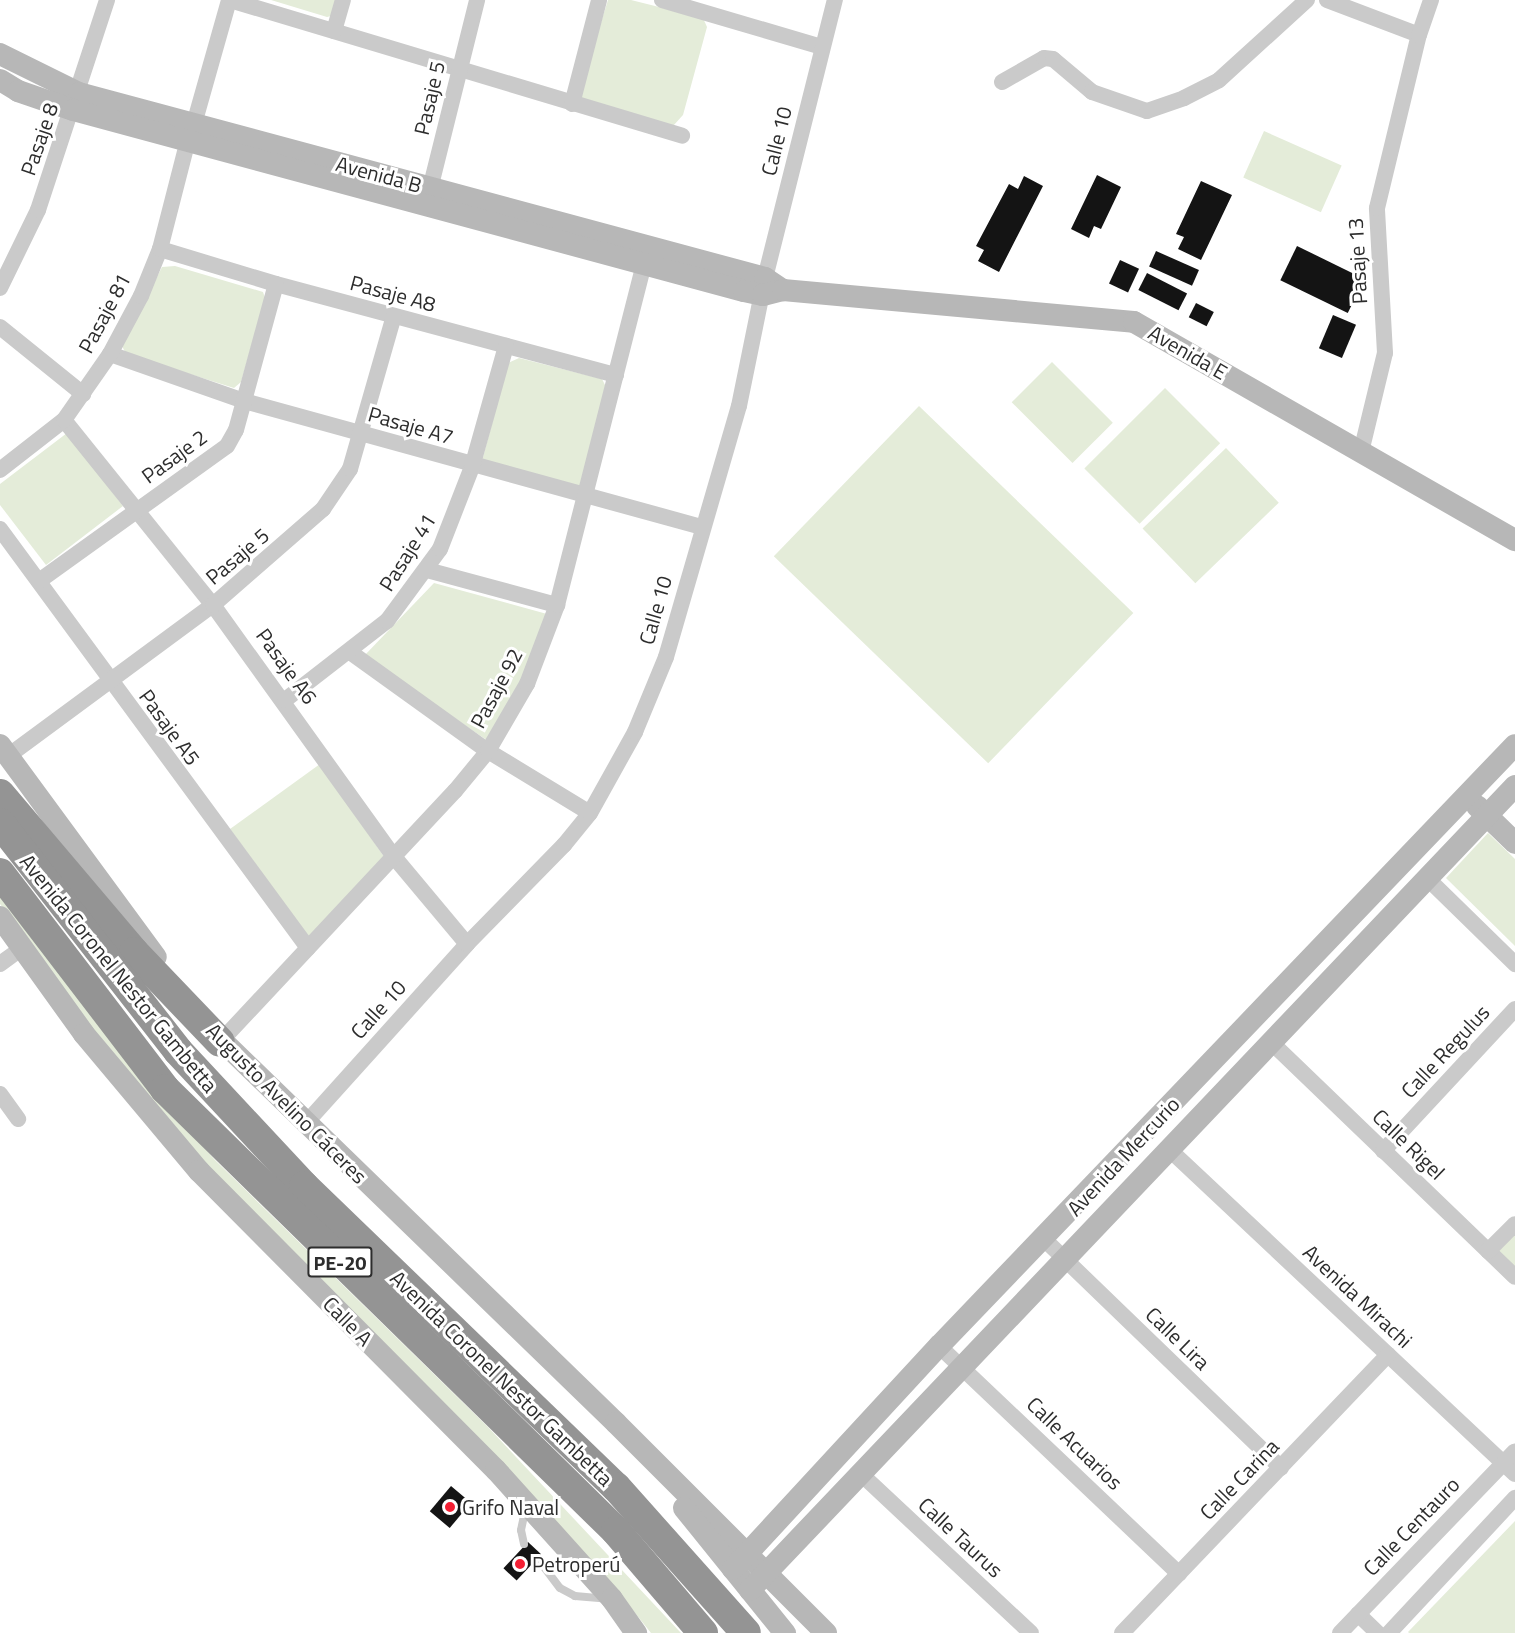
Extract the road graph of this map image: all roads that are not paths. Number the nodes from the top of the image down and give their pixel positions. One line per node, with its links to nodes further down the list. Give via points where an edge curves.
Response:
1 (107, 0): 19 (street, Pasaje 8)
2 (229, 0): 12 (street); 21 (street, Pasaje 81)
3 (343, 0): 12 (street)
4 (477, 0): 16 (street, Pasaje 5)
5 (599, 0): 20 (street)
6 (662, 0): 11 (street)
7 (835, 0): 14 (street, Calle 10)
8 (1307, 0): 18 (street, via 1220,80 1184,99 1147,111 1120,105 1092,92 1053,59 1044,58)
9 (1327, 0): 13 (street)
10 (1431, 0): 13 (street, Pasaje 13)
11 (719, 8): 14 (street)
12 (334, 31): 16 (street)
13 (1419, 35): 38 (street, Pasaje 13, via 1377,208 1385,353)
14 (822, 47): 28 (street, Calle 10)
15 (0, 54): 19 (street, Avenida B)
16 (458, 69): 20 (street); 23 (street, Pasaje 5)
17 (0, 80): 19 (street, Avenida B, via 18,90)
18 (1002, 82)
19 (76, 101): 21 (street, Avenida B); 27 (street, Pasaje 8, via 38,210)
20 (572, 104): 22 (street)
21 (191, 132): 23 (street, Avenida B); 24 (street, Pasaje 81)
22 (682, 136)
23 (428, 198): 25 (street, Avenida B); 28 (street, Avenida B)
24 (160, 249): 26 (street, Pasaje A8); 32 (street, Pasaje 81, via 141,296)
25 (644, 264): 28 (street, Avenida B); 33 (street, Pasaje 92)
26 (276, 284): 29 (street, Pasaje A8); 35 (street, Pasaje 2)
27 (0, 288)
28 (770, 288): 38 (street, Avenida E, via 1134,322); 43 (street, Calle 10)
29 (394, 316): 31 (street, Pasaje A8); 37 (street, Pasaje 5)
30 (0, 327): 34 (street)
31 (507, 346): 33 (street, Pasaje A8); 39 (street, Pasaje 41)
32 (110, 354): 34 (street, Pasaje 81); 35 (street, Pasaje A7)
33 (616, 375): 41 (street, Pasaje 92)
34 (84, 394): 36 (street, Pasaje 81)
35 (244, 401): 37 (street, Pasaje A7); 42 (street, Pasaje 2, via 227,446)
36 (64, 420): 40 (street, Pasaje 81); 42 (street, Pasaje A6)
37 (358, 433): 39 (street, Pasaje A7); 48 (street, Pasaje 5, via 350,469 323,509)
38 (1361, 452): 45 (street, Avenida E)
39 (472, 467): 41 (street, Pasaje A7); 46 (street, Pasaje 41, via 456,515)
40 (0, 470)
41 (586, 497): 43 (street, Pasaje A7); 49 (street, Pasaje 92)
42 (137, 510): 47 (street, Pasaje 2); 48 (street, Pasaje A6)
43 (703, 527): 59 (street, Calle 10, via 653,694)
44 (0, 529): 47 (street, Pasaje A5)
45 (1515, 540)
46 (427, 570): 49 (street); 50 (street, Pasaje 41, via 387,621)
47 (39, 581): 51 (street, Pasaje A5)
48 (213, 604): 51 (street, Pasaje 5); 52 (street, Pasaje A6)
49 (557, 605): 55 (street, Pasaje 92, via 527,684)
50 (350, 652): 52 (street, Pasaje 41); 55 (street)
51 (111, 684): 54 (street, Pasaje 5); 69 (street, Pasaje A5)
52 (285, 700): 63 (street, Pasaje A6)
53 (1515, 745): 58 (street, Avenida Mercurio)
54 (4, 751): 73 (street, Augusto Avelino Cáceres)
55 (488, 751): 59 (street); 63 (street, Pasaje 92)
56 (1515, 786): 60 (street, Avenida Mercurio)
57 (0, 794): 73 (highway, via 134,952)
58 (1466, 796): 60 (street); 75 (street, Avenida Mercurio)
59 (590, 813): 67 (street, Calle 10)
60 (1487, 815): 62 (street); 65 (street, Avenida Mercurio)
61 (0, 823): 104 (highway, Avenida Coronel Nestor Gambetta / PE-20, via 178,1051 304,1186 616,1487)
62 (1515, 843)
63 (395, 858): 67 (street, Pasaje A6); 69 (street, Pasaje 92)
64 (0, 873): 103 (highway, Avenida Coronel Nestor Gambetta / PE-20, via 165,1089 616,1531)
65 (1428, 879): 71 (street); 74 (street, Avenida Mercurio)
66 (0, 917): 68 (street, Calle A)
67 (467, 944): 79 (street, Calle 10)
68 (22, 948): 70 (street); 94 (street, Calle A, via 84,1034 199,1171)
69 (308, 948): 73 (street, Pasaje 92)
70 (0, 964)
71 (1515, 964)
72 (1515, 1009): 81 (street, Calle Regulus)
73 (220, 1042): 79 (street, Augusto Avelino Cáceres)
74 (1272, 1044): 77 (street, Avenida Mercurio); 81 (street, Calle Rigel)
75 (1198, 1074): 77 (street); 83 (street, Avenida Mercurio)
76 (0, 1094): 78 (street)
77 (1222, 1097): 80 (street, Avenida Mercurio)
78 (18, 1119)
79 (306, 1123): 97 (street, Augusto Avelino Cáceres, via 616,1423)
80 (1171, 1151): 85 (street, Avenida Mercurio); 88 (street, Avenida Mirachi)
81 (1383, 1151): 84 (street, Calle Rigel)
82 (1515, 1224): 84 (street)
83 (1045, 1240): 85 (street, Calle Lira); 87 (street, Avenida Mercurio)
84 (1488, 1251): 86 (street, Calle Rigel)
85 (1065, 1260): 89 (street, Avenida Mercurio); 91 (street, Calle Lira)
86 (1515, 1277)
87 (939, 1346): 89 (street, Calle Acuarios); 97 (street, Avenida Mercurio)
88 (1388, 1355): 90 (street, Avenida Mirachi); 91 (street, Calle Carina)
89 (960, 1366): 92 (street, Avenida Mercurio); 98 (street, Calle Acuarios)
90 (1511, 1463): 101 (street, Calle Centauro)
91 (1281, 1467): 98 (street, Calle Carina)
92 (860, 1473): 99 (street, Avenida Mercurio); 107 (street, Calle Taurus)
93 (1515, 1498): 111 (street)
94 (527, 1504): 95 (lane, via 521,1530); 100 (street, Calle A)
95 (524, 1544)
96 (538, 1559): 100 (lane, via 560,1588 575,1596)
97 (740, 1562): 99 (street, Augusto Avelino Cáceres)
98 (1179, 1574): 108 (street, Calle Carina)
99 (758, 1583): 105 (street); 106 (street)
100 (612, 1599): 102 (street, Calle A)
101 (1358, 1614): 109 (street, Calle Centauro); 110 (street)
102 (636, 1633)
103 (703, 1633)
104 (746, 1633)
105 (785, 1633)
106 (826, 1633)
107 (1031, 1633)
108 (1122, 1633)
109 (1340, 1633)
110 (1378, 1633)
111 (1389, 1633)

